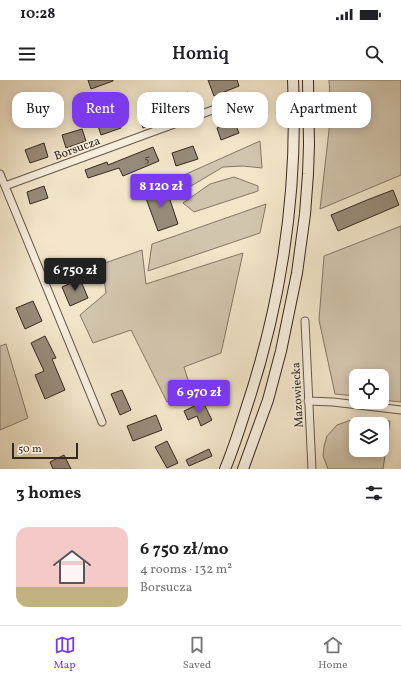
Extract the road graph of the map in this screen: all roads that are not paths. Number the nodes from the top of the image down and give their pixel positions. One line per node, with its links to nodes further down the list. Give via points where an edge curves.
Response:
1 (293, 80): 10 (main road, via 294,152 289,217 276,301 252,390)
2 (308, 80): 11 (main road, via 308,174 297,273 268,400)
3 (212, 110): 5 (street, Borsucza)
4 (0, 174): 5 (street)
5 (5, 186): 9 (street)
6 (305, 320): 7 (street, Mazowiecka)
7 (308, 401): 8 (street); 12 (street, Mazowiecka)
8 (401, 410)
9 (102, 422)
10 (225, 469)
11 (243, 469)
12 (312, 469)

